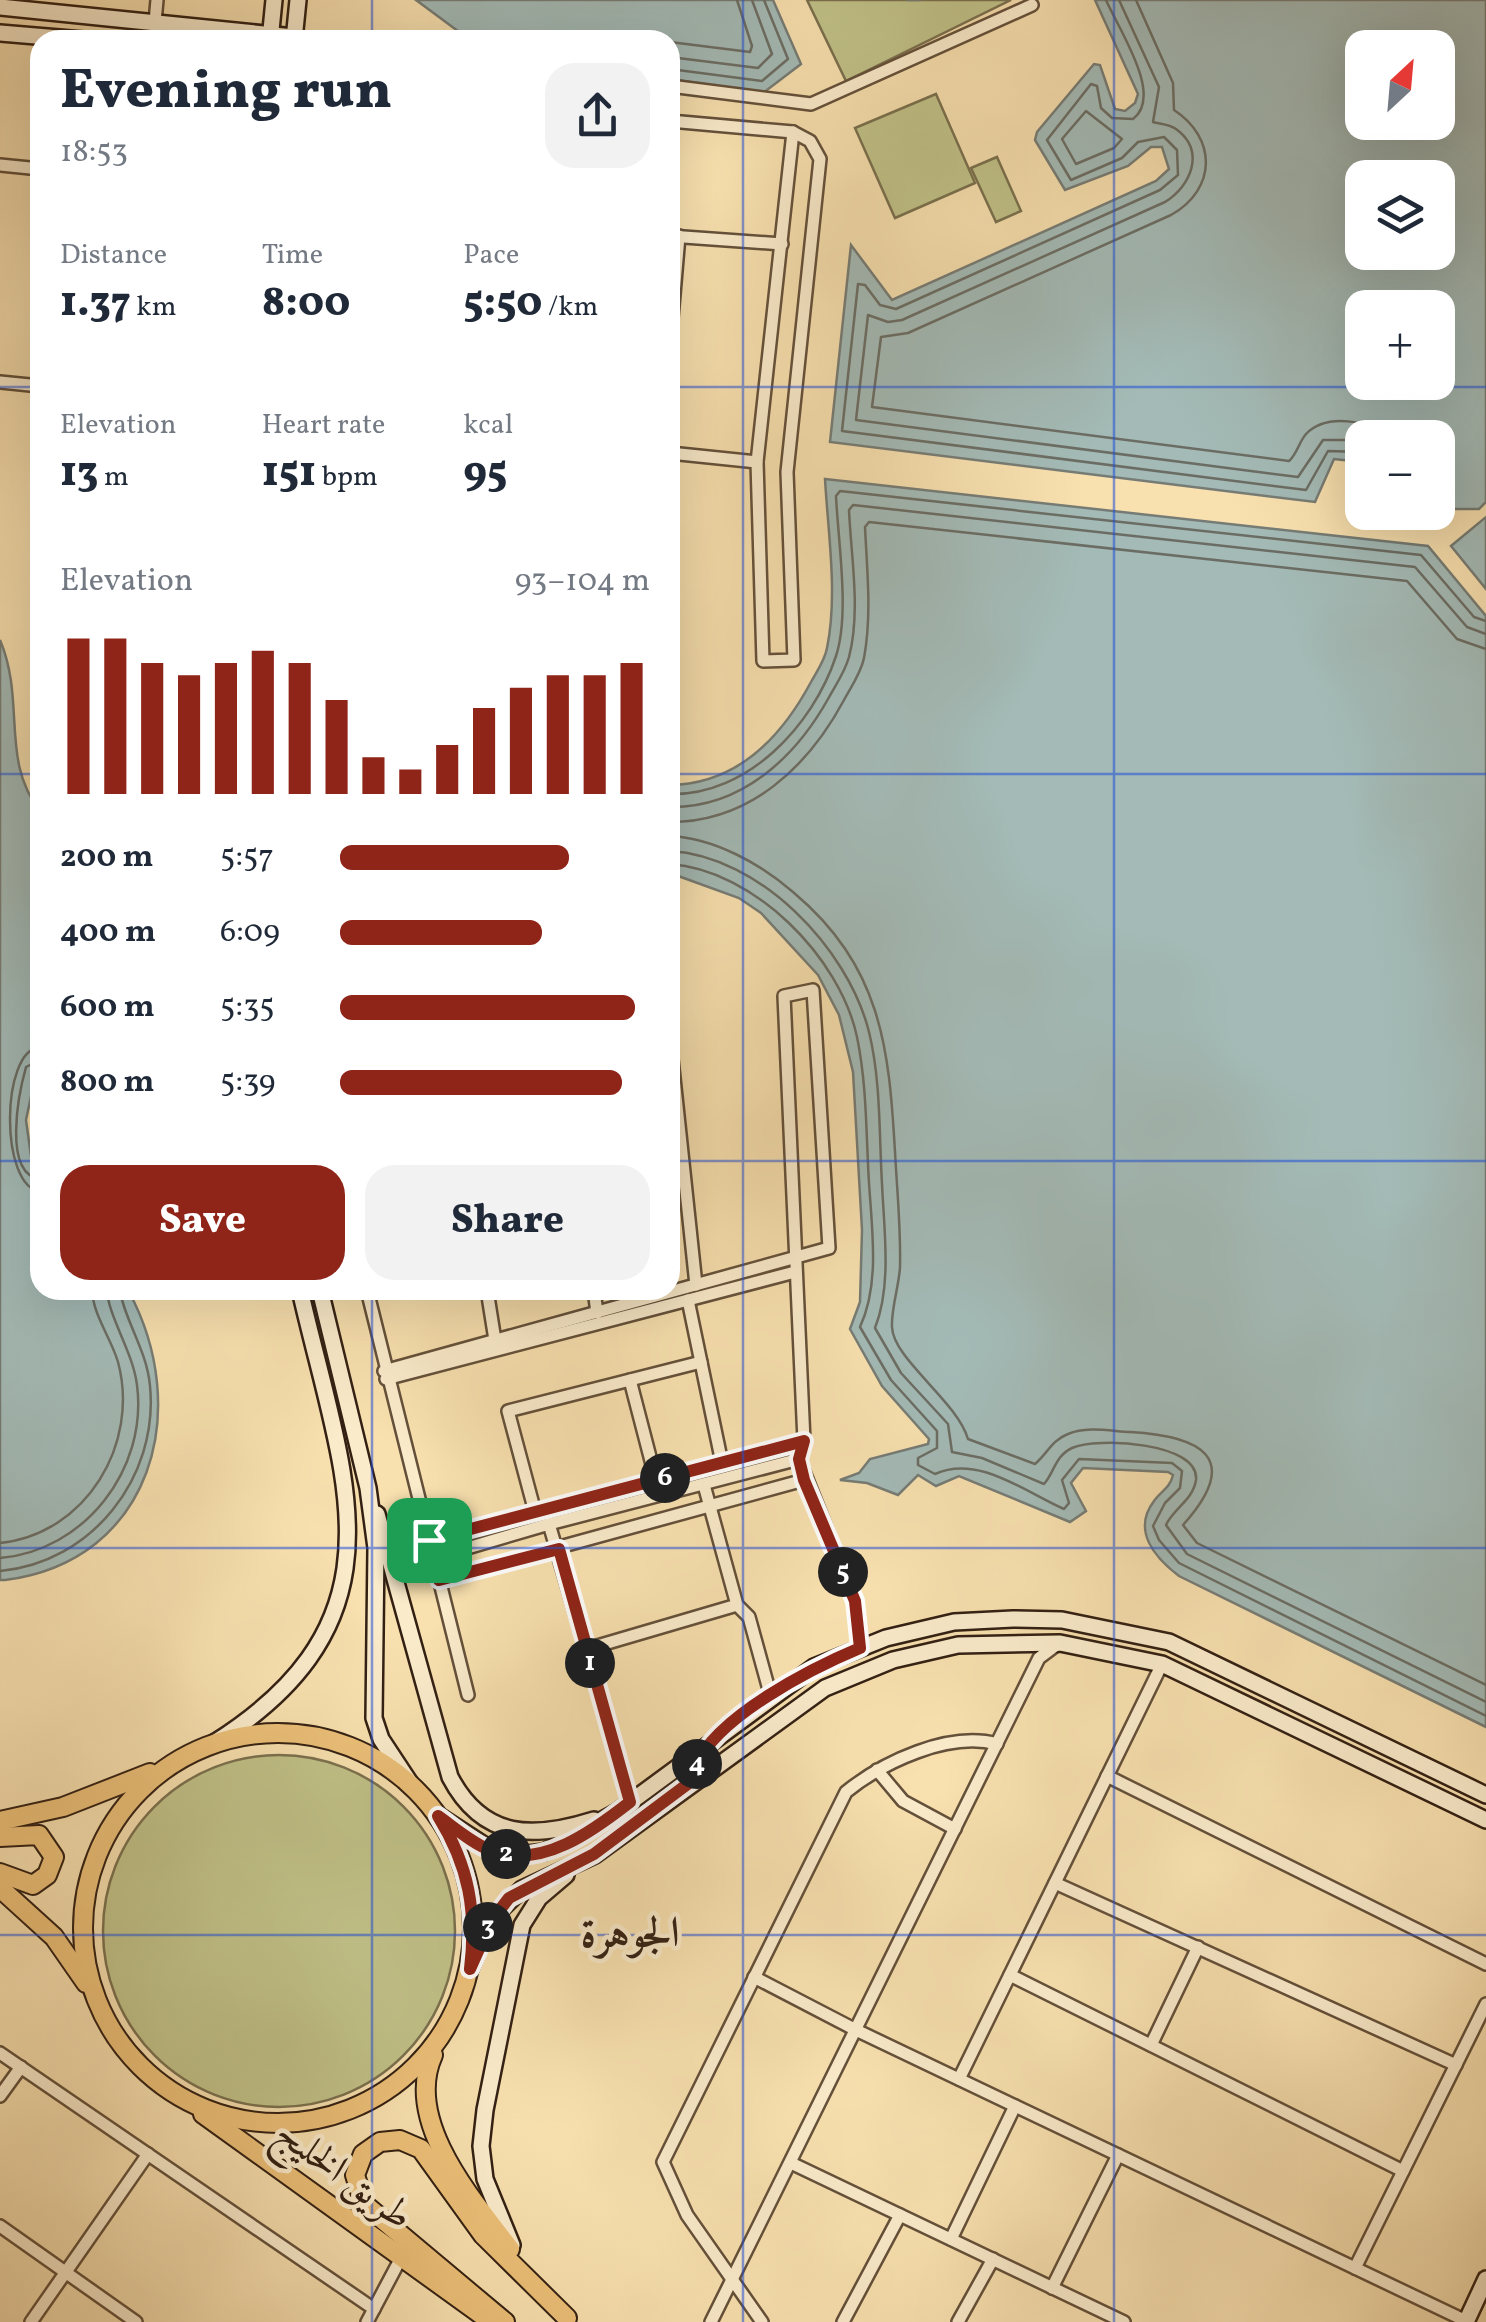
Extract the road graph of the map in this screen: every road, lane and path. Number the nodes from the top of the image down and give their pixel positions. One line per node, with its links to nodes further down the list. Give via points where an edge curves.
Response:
1 (157, 0): 6 (street)
2 (274, 0): 8 (street)
3 (298, 0): 9 (street)
4 (1032, 5): 12 (street, via 810,104)
5 (0, 7): 6 (street)
6 (155, 22): 7 (street)
7 (212, 30)
8 (271, 30)
9 (300, 30)
10 (0, 33): 11 (street)
11 (30, 36)
12 (680, 87)
13 (680, 122): 14 (street)
14 (794, 132): 18 (street); 22 (street, via 820,159 787,472 794,660 763,661)
15 (0, 165): 16 (street)
16 (30, 168)
17 (680, 236): 18 (street)
18 (782, 244): 22 (street)
19 (0, 382): 20 (street)
20 (30, 385)
21 (680, 454): 22 (street)
22 (757, 462)
23 (680, 1134): 26 (street)
24 (794, 1258): 24 (street, via 784,996 813,990 829,1248); 25 (street); 26 (street)
25 (795, 1272): 34 (street); 40 (street)
26 (696, 1285): 27 (street)
27 (680, 1289)
28 (302, 1300): 61 (street, via 347,1500 345,1582 323,1640 302,1670 258,1714)
29 (323, 1300): 46 (street)
30 (368, 1300): 38 (street)
31 (489, 1300): 36 (street)
32 (595, 1300): 35 (street)
33 (641, 1300): 35 (street)
34 (688, 1300): 37 (street); 38 (street)
35 (597, 1312): 36 (street)
36 (496, 1340): 38 (street)
37 (701, 1362): 39 (street); 42 (street)
38 (385, 1375): 50 (street)
39 (630, 1380): 43 (street); 48 (street, via 508,1411)
40 (804, 1441): 41 (street); 42 (street)
41 (799, 1459): 44 (street); 45 (street)
42 (722, 1463): 43 (street)
43 (656, 1480): 48 (street)
44 (804, 1480): 47 (street); 56 (street, via 855,1601)
45 (704, 1485): 47 (street); 49 (street)
46 (368, 1488): 68 (street, via 376,1548 374,1718); 70 (street, via 450,1777 464,1800 500,1826 529,1834 562,1830)
47 (710, 1506): 51 (street); 54 (street)
48 (535, 1512): 50 (street)
49 (549, 1524): 51 (street); 52 (street)
50 (429, 1540): 52 (street)
51 (559, 1549): 53 (street); 57 (street)
52 (433, 1558): 53 (street)
53 (439, 1580): 59 (street)
54 (736, 1604): 57 (street); 60 (street, via 749,1617)
55 (1060, 1643): 58 (street); 63 (street, via 1039,1658); 66 (street, via 958,1645 893,1660 825,1688)
56 (860, 1648): 60 (street); 69 (street, via 974,1621 1062,1620 1141,1635 1169,1642)
57 (586, 1649): 70 (street)
58 (1162, 1664): 67 (street); 72 (street)
59 (468, 1696)
60 (770, 1697): 62 (street)
61 (214, 1743): 64 (main road); 68 (main road, via 265,1733 317,1736 366,1754)
62 (706, 1744): 66 (street, via 696,1766); 70 (street)
63 (997, 1744): 65 (street, via 960,1742); 74 (street)
64 (169, 1765): 73 (main road, via 81,1801); 86 (main road, via 122,1810 94,1862 83,1944)
65 (877, 1770): 74 (street, via 913,1808); 84 (street, via 846,1792)
66 (705, 1771): 76 (street)
67 (1107, 1776): 78 (street); 81 (street)
68 (410, 1783): 71 (main road)
69 (1486, 1795)
70 (624, 1807): 71 (street, via 563,1845 526,1856 493,1851)
71 (438, 1816): 82 (main road, via 470,1888)
72 (1486, 1820)
73 (0, 1821)
74 (955, 1829): 87 (street)
75 (0, 1837): 77 (main road, via 39,1836 54,1858 48,1876 33,1884)
76 (580, 1863): 82 (street, via 509,1898); 106 (street, via 539,1898 522,1925 485,2110 485,2179)
77 (0, 1873)
78 (1055, 1883): 80 (street); 83 (street)
79 (0, 1888): 86 (main road, via 54,1936)
80 (1198, 1947): 89 (street); 91 (street)
81 (1486, 1964)
82 (470, 1969): 88 (main road)
83 (1010, 1974): 89 (street); 93 (street)
84 (754, 1977): 87 (street); 109 (street, via 662,2162 687,2215)
85 (1486, 2004): 91 (street)
86 (102, 2014): 94 (main road)
87 (856, 2030): 93 (street); 99 (street)
88 (442, 2036): 94 (main road, via 384,2092 310,2121 233,2118); 106 (main road, طريق الخليج, via 427,2069 431,2121 464,2184)
89 (1151, 2045): 100 (street)
90 (0, 2053): 92 (street)
91 (1456, 2065): 100 (street)
92 (21, 2067): 95 (street); 97 (street)
93 (959, 2079): 96 (street)
94 (158, 2081): 104 (main road, طريق الخليج)
95 (0, 2096)
96 (1015, 2106): 98 (street); 103 (street)
97 (148, 2154): 108 (street); 112 (street)
98 (1118, 2155): 107 (street); 111 (street)
99 (791, 2163): 101 (street); 109 (street)
100 (1403, 2172): 107 (street)
101 (900, 2215): 103 (street); 121 (street)
102 (0, 2226): 108 (street)
103 (951, 2239): 105 (street)
104 (402, 2256): 112 (street); 117 (main road, طريق الخليج)
105 (993, 2260): 111 (street); 122 (street)
106 (520, 2262): 113 (main road, طريق الخليج)
107 (1355, 2268): 124 (street)
108 (66, 2272): 114 (street); 115 (street)
109 (734, 2278): 119 (street); 120 (street)
110 (1486, 2279): 124 (street)
111 (1052, 2288): 123 (street)
112 (374, 2309): 116 (street)
113 (569, 2320): 118 (main road, via 483,2236 421,2150 390,2140 370,2147 355,2175 364,2204)
114 (32, 2322)
115 (136, 2322)
116 (367, 2322)
117 (492, 2322)
118 (504, 2322)
119 (711, 2322)
120 (762, 2322)
121 (843, 2322)
122 (958, 2322)
123 (1124, 2322)
124 (1466, 2322)

